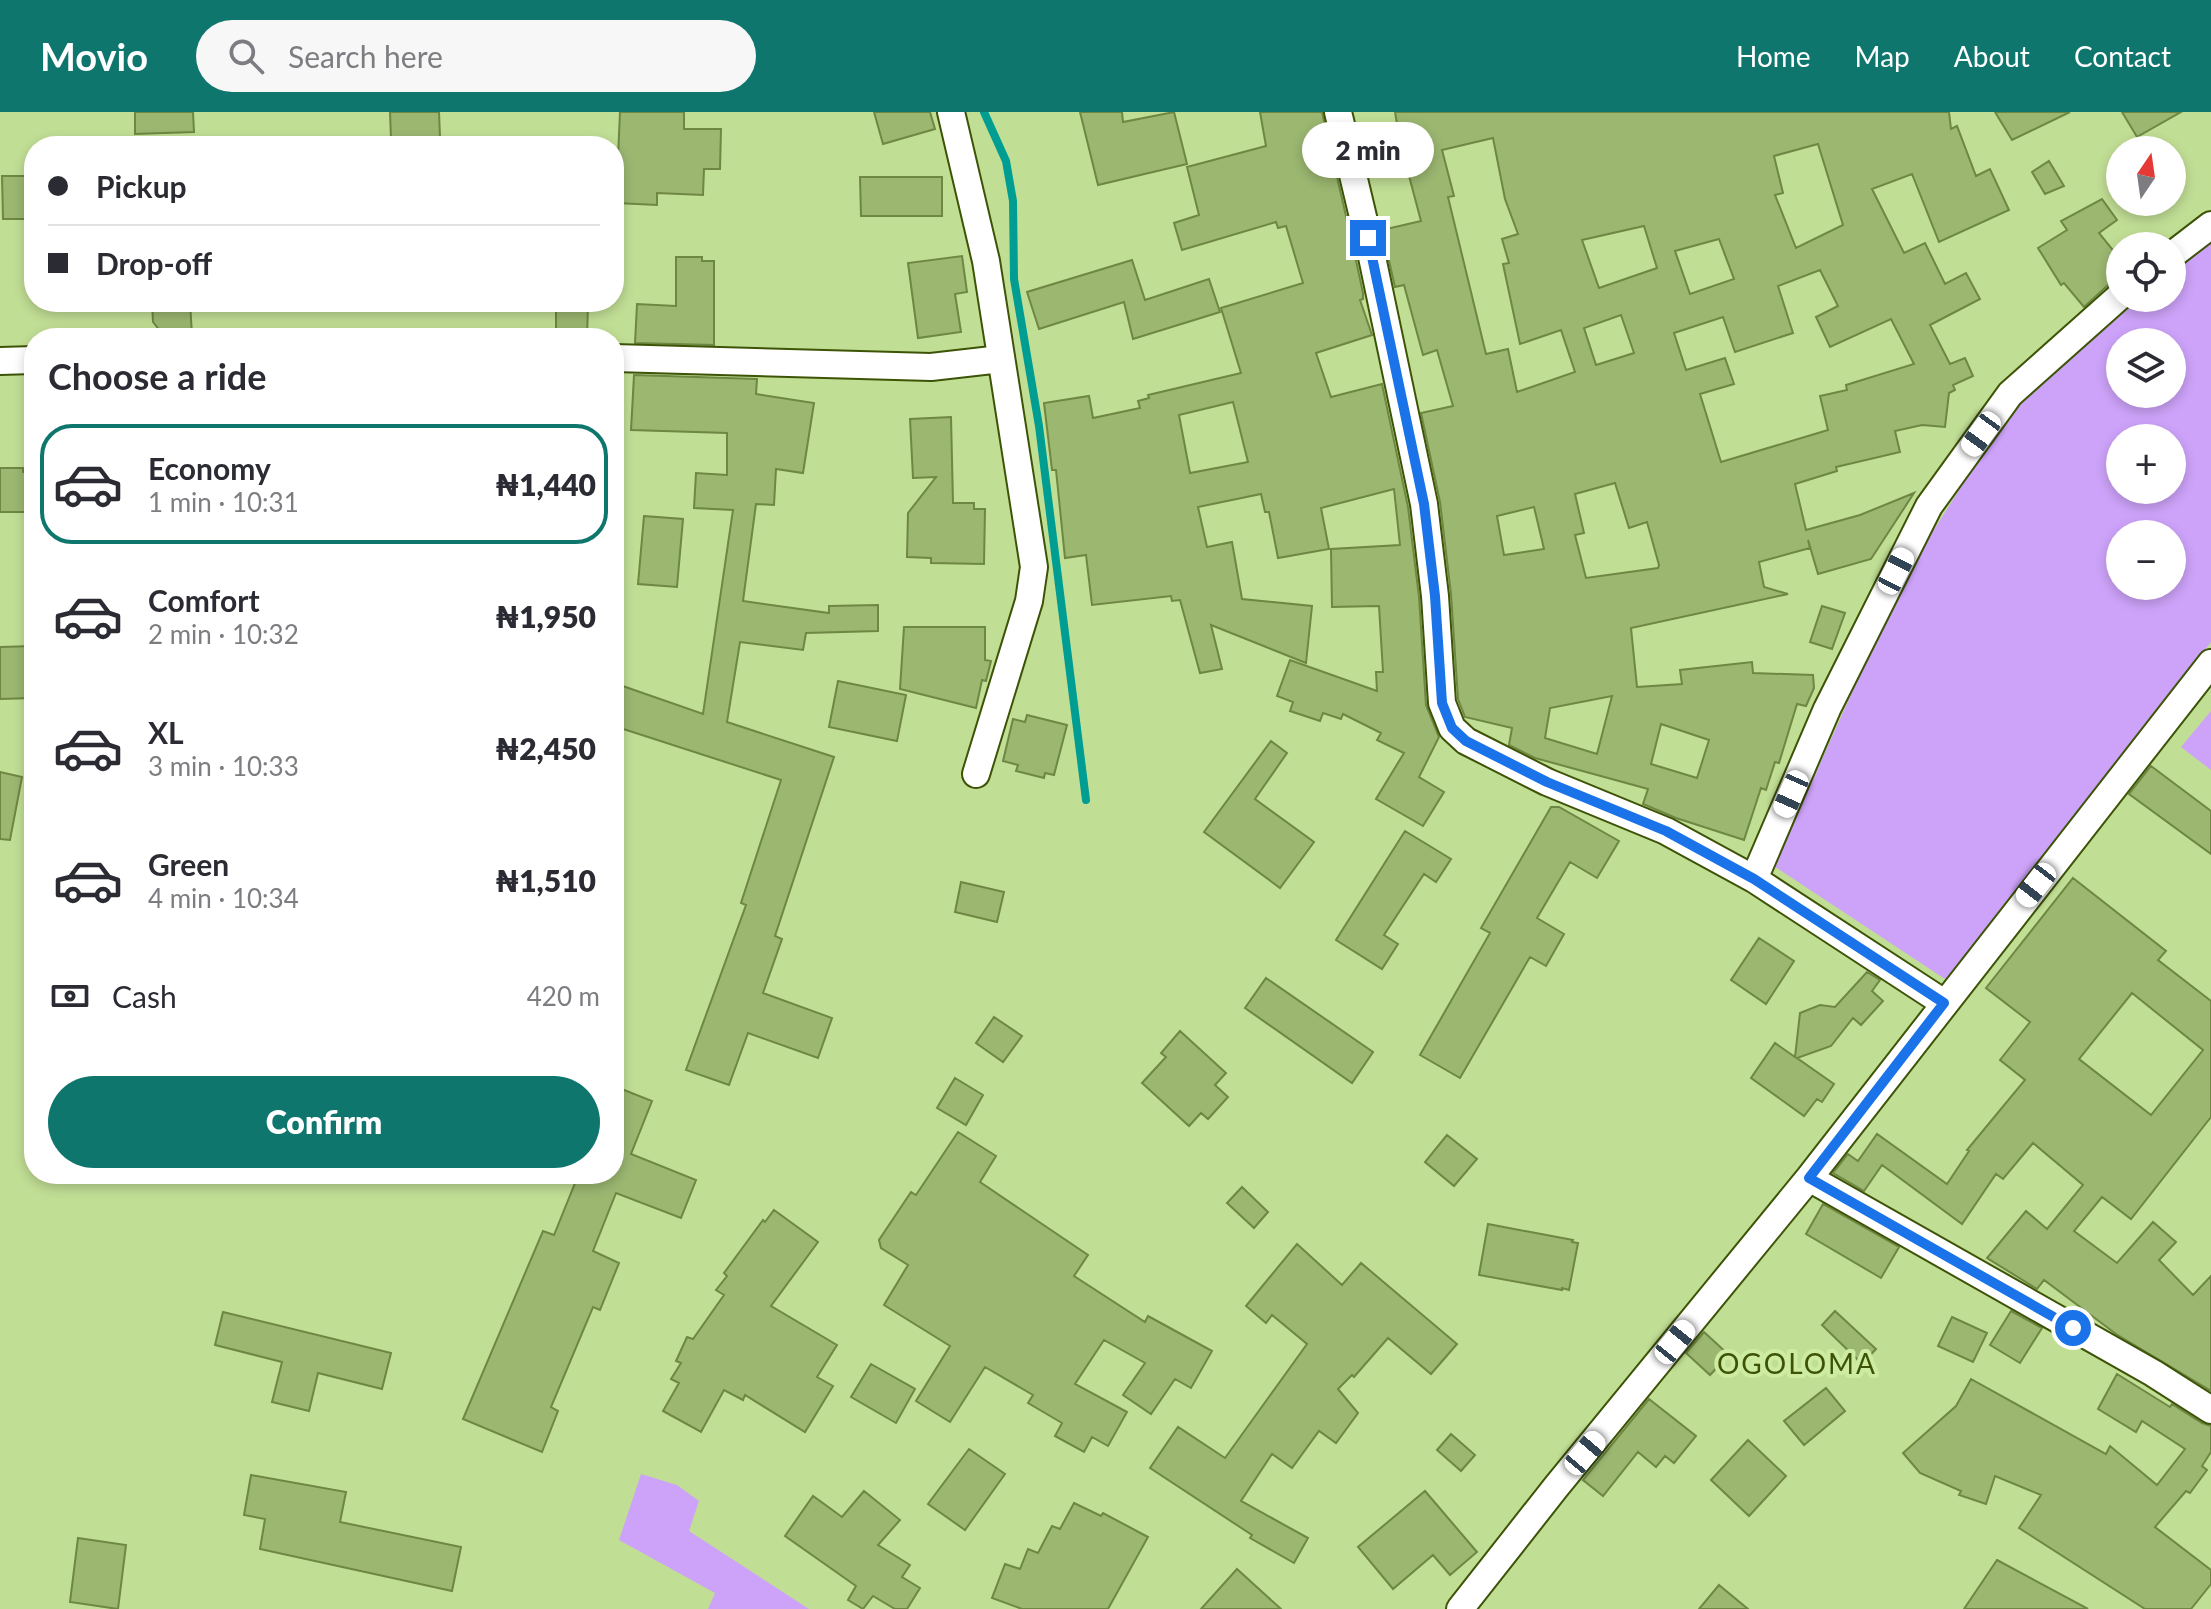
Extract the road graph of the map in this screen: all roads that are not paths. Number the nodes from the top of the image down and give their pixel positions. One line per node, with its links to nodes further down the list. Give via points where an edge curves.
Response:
1 (951, 112): 7 (street, via 986,261)
2 (1338, 112): 12 (street, via 1424,504 1446,717 1466,741 1547,782 1666,831)
3 (2211, 225): 4 (street)
4 (2186, 244)
5 (2106, 308): 12 (street, via 2010,394 1929,506 1827,709)
6 (624, 358): 7 (street, via 931,367)
7 (1001, 359): 11 (street, via 1034,567 1029,601)
8 (24, 360): 9 (street)
9 (0, 361)
10 (2211, 663): 13 (street)
11 (976, 774)
12 (1754, 879): 13 (street)
13 (1944, 1003): 14 (street)
14 (1809, 1178): 15 (street); 16 (street)
15 (2211, 1410)
16 (1460, 1609)

